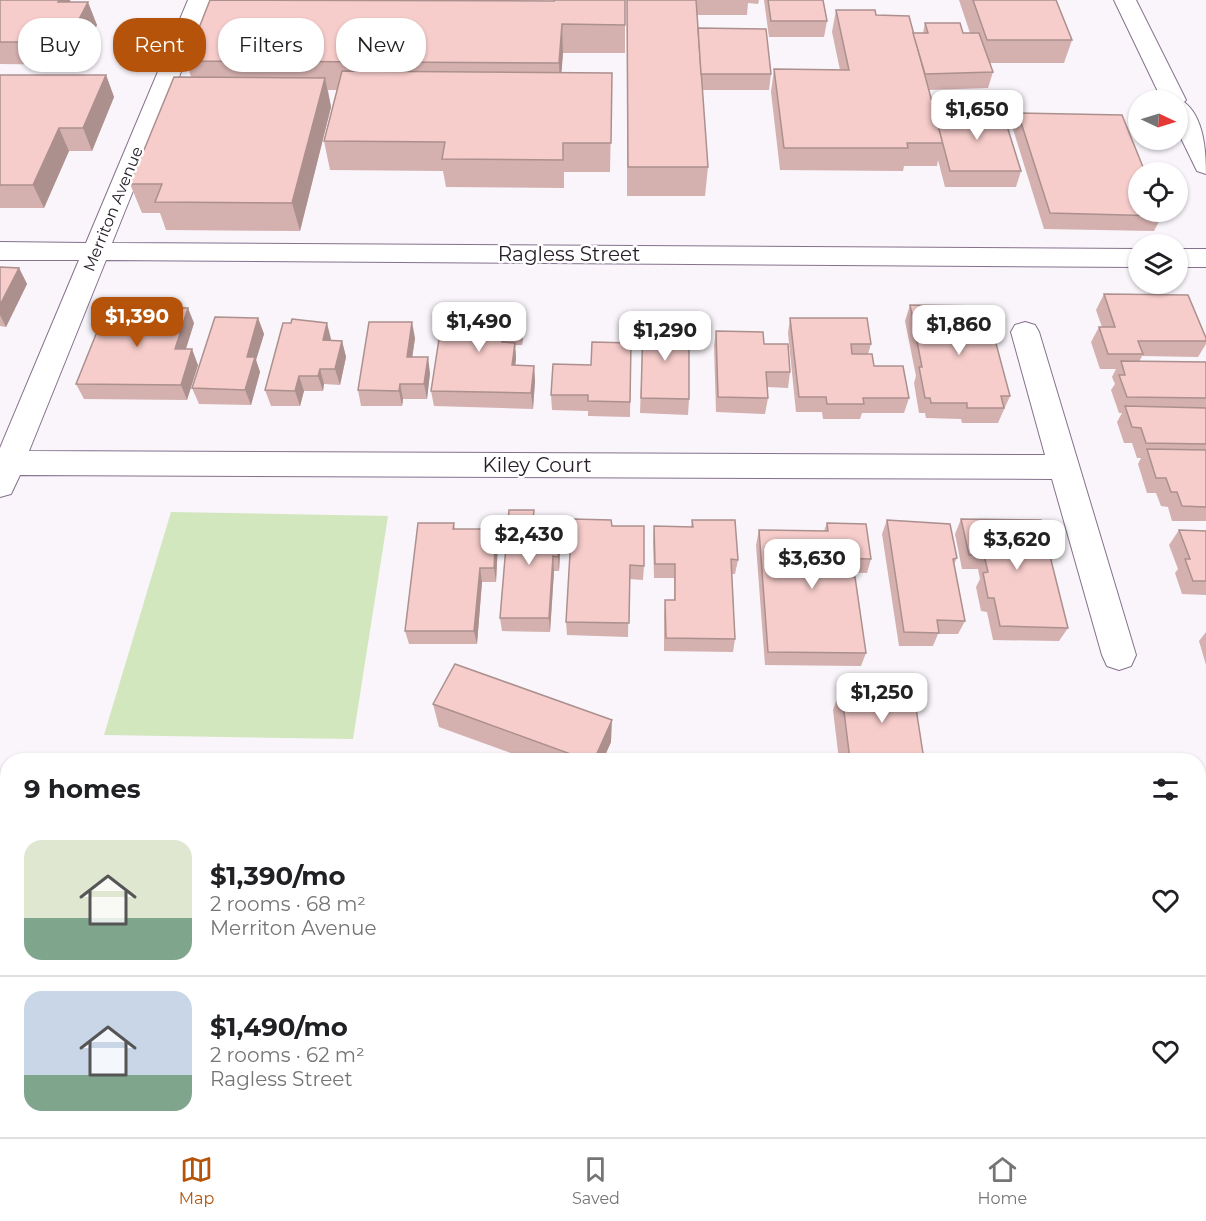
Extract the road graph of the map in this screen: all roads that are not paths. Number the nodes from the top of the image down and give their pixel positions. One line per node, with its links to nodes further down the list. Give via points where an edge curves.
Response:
1 (199, 0): 7 (street, Merriton Avenue)
2 (1125, 0): 3 (street)
3 (1169, 90)
4 (1188, 129): 5 (street)
5 (1206, 166)
6 (0, 251): 7 (street, Ragless Street)
7 (96, 252): 8 (street, Ragless Street); 13 (street, Merriton Avenue)
8 (1128, 258)
9 (1188, 258): 10 (street)
10 (1206, 258)
11 (1025, 332): 12 (street)
12 (1064, 467): 13 (street, Kiley Court); 14 (street)
13 (5, 474)
14 (1119, 656)

